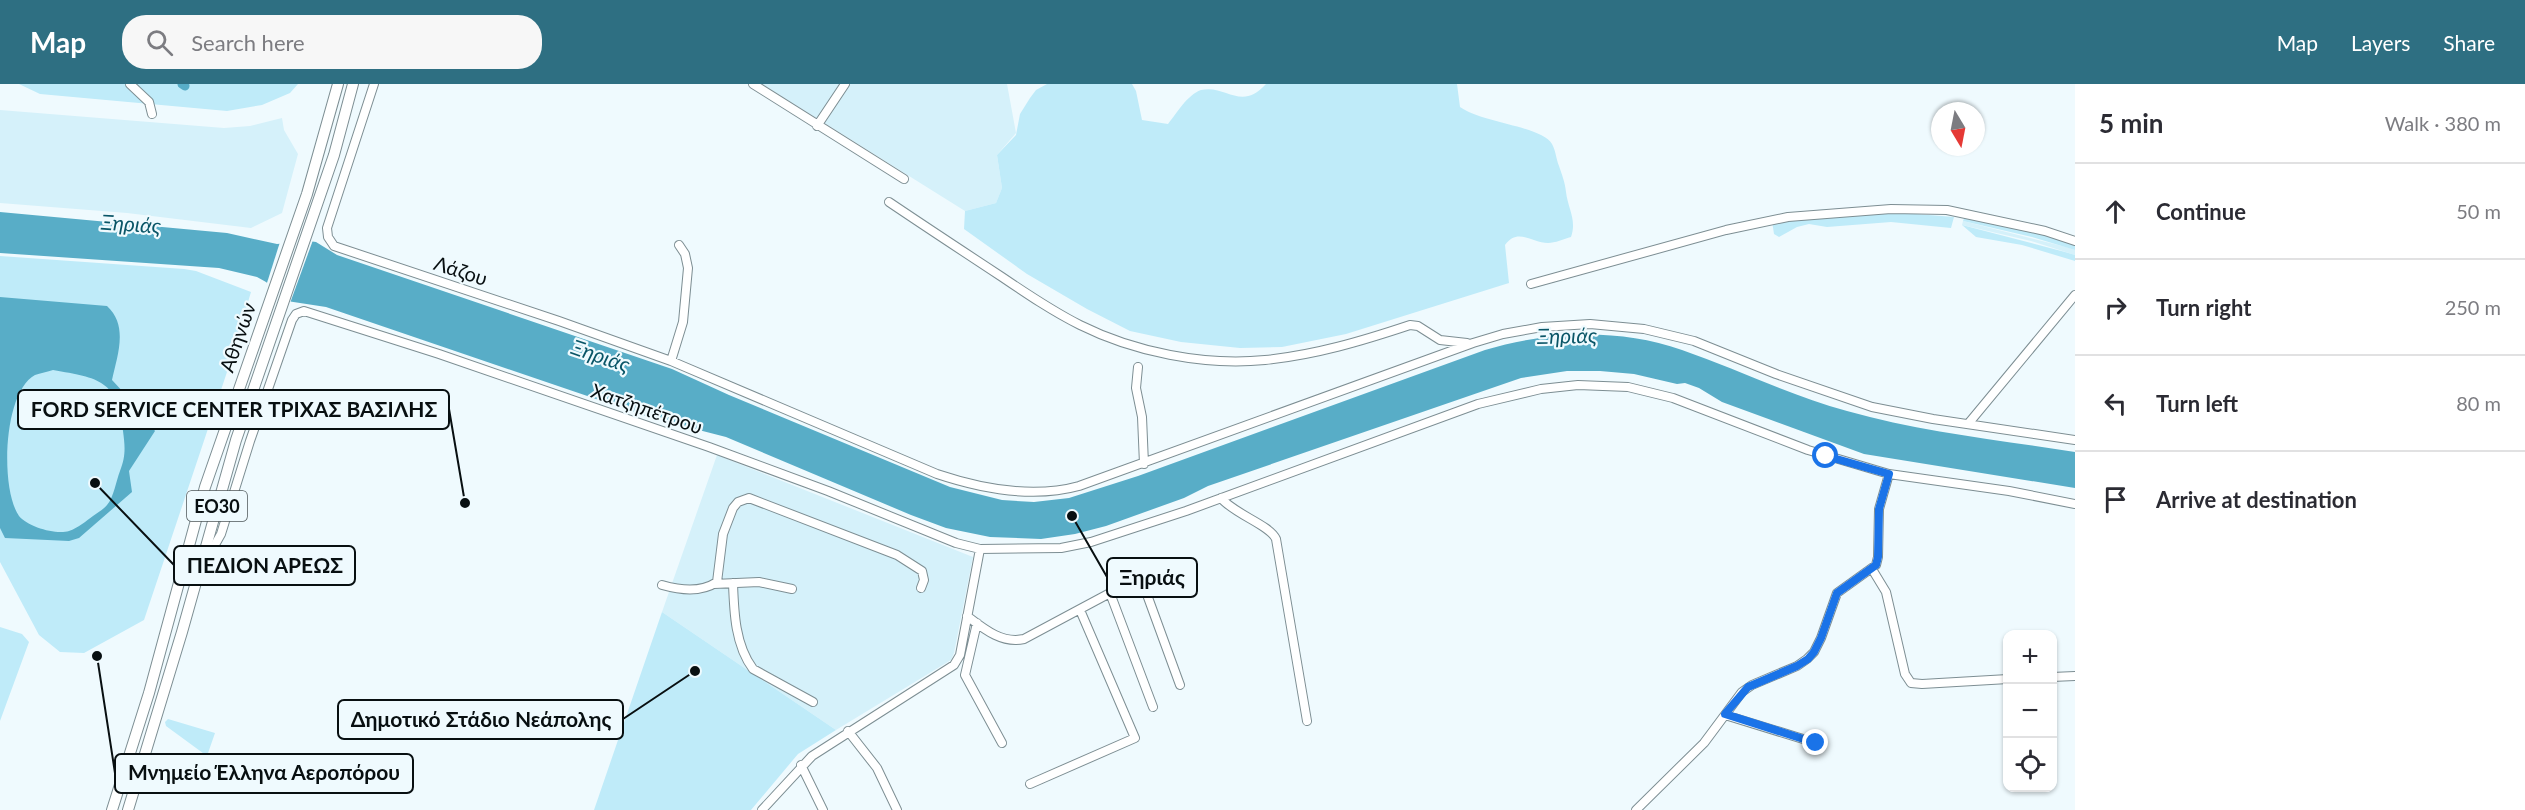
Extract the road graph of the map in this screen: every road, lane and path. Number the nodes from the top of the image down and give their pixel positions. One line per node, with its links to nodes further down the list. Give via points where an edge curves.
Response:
1 (130, 84): 7 (street, via 149,102)
2 (338, 84): 53 (main road, Αθηνών / ΕΟ30, via 293,234 205,487 152,682)
3 (353, 84): 27 (main road, Αθηνών / ΕΟ30, via 334,155 236,440)
4 (374, 84): 17 (street, Λάζου, via 327,232 334,246)
5 (753, 84): 8 (street)
6 (845, 84): 8 (street)
7 (152, 114)
8 (817, 126): 9 (street)
9 (904, 179)
10 (889, 202): 16 (street, via 1081,325 1184,357 1264,360 1330,350 1410,325 1440,340)
11 (2075, 241): 13 (street, via 1947,210 1788,217 1726,230)
12 (679, 245): 17 (street, via 688,268 683,322)
13 (1531, 284)
14 (2075, 295): 19 (street)
15 (299, 312): 25 (street, Χατζηπέτρου, via 320,314 720,451); 27 (street, Αθηνών, via 292,320 220,534)
16 (1473, 343): 19 (street, Λάζου, via 1542,327 1590,324 1644,329 1694,341 1857,403); 21 (street, Λάζου)
17 (671, 362): 21 (street, Λάζου, via 936,474 969,483 1050,492)
18 (1138, 367): 21 (street, via 1136,388)
19 (1968, 424): 20 (street, Λάζου)
20 (2075, 440)
21 (1144, 464)
22 (1889, 474): 23 (street, Χατζηπέτρου, via 1808,450 1673,398 1628,387 1578,385 1478,404); 24 (street, Χατζηπέτρου); 26 (street, via 1879,509 1878,557)
23 (1221, 498): 25 (street, Χατζηπέτρου, via 1068,547); 46 (street, via 1232,510 1269,530 1276,539)
24 (2075, 504)
25 (980, 549): 37 (street)
26 (1872, 569): 41 (street, via 1886,592 1905,674 1911,683); 45 (street, via 1837,593 1821,638 1808,659 1748,687)
27 (198, 574): 54 (main road, Αθηνών / ΕΟ30)
28 (1153, 576): 29 (street)
29 (1142, 581): 35 (street); 42 (street)
30 (733, 583): 31 (street); 34 (street, via 759,582); 43 (street, via 734,610 746,660 753,669)
31 (714, 584): 32 (street, via 684,590); 33 (street, via 725,525 738,502 749,498 897,555 922,572)
32 (662, 585)
33 (921, 588)
34 (792, 589)
35 (1110, 593): 36 (street); 44 (street)
36 (1080, 610): 38 (street, via 1014,641 1002,639); 51 (street, via 1135,738)
37 (967, 616): 38 (street); 47 (street, via 960,655 954,665)
38 (977, 623): 48 (street, via 965,675)
39 (2075, 676): 40 (street)
40 (2057, 677)
41 (2003, 679)
42 (1180, 686)
43 (813, 702)
44 (1153, 707)
45 (1725, 714): 49 (street); 58 (street, via 1704,743)
46 (1307, 721)
47 (848, 731): 50 (street); 57 (street, via 877,768)
48 (1002, 743)
49 (1816, 743)
50 (801, 765): 52 (street); 56 (street)
51 (1030, 784)
52 (772, 806): 55 (street)
53 (112, 810)
54 (128, 810)
55 (762, 810)
56 (823, 810)
57 (897, 810)
58 (1636, 810)

